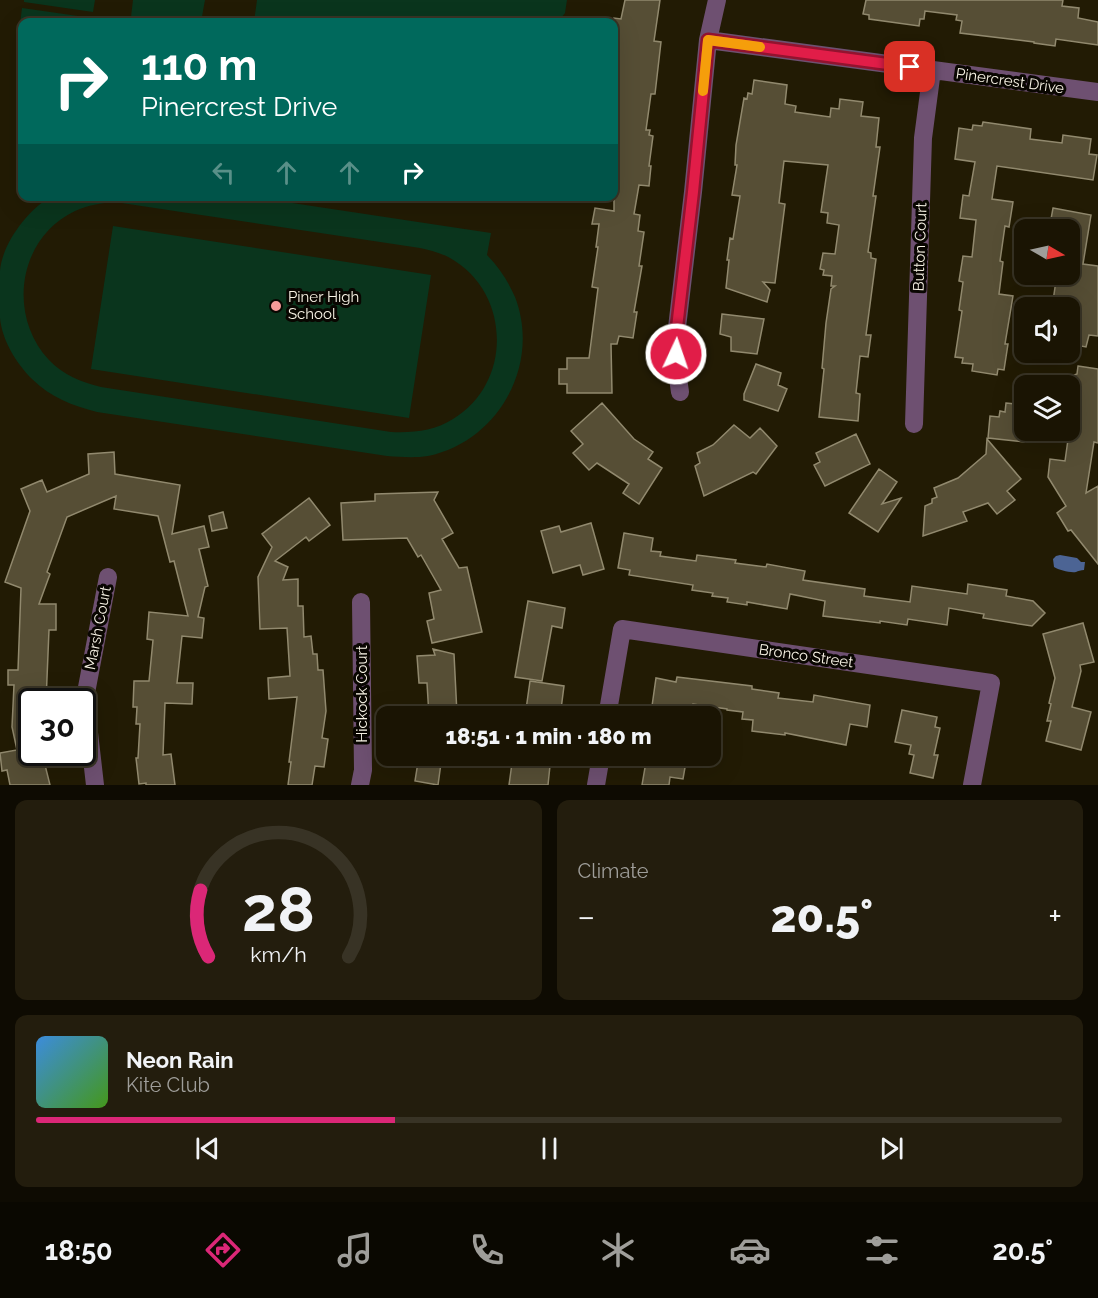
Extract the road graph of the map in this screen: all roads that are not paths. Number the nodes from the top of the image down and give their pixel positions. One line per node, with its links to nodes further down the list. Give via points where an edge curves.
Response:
1 (717, 0): 2 (street)
2 (708, 40): 3 (street, Pinercrest Drive); 5 (street, via 676,336)
3 (932, 70): 4 (street, Pinercrest Drive); 6 (street, Button Court, via 923,138)
4 (1098, 92)
5 (680, 392)
6 (914, 424)
7 (108, 577): 11 (street, Marsh Court, via 85,698)
8 (362, 602): 12 (street, Hickock Court)
9 (610, 706): 14 (street, Bronco Street, via 622,629 991,683)
10 (600, 766): 13 (street)
11 (95, 785)
12 (360, 785)
13 (597, 785)
14 (972, 785)

